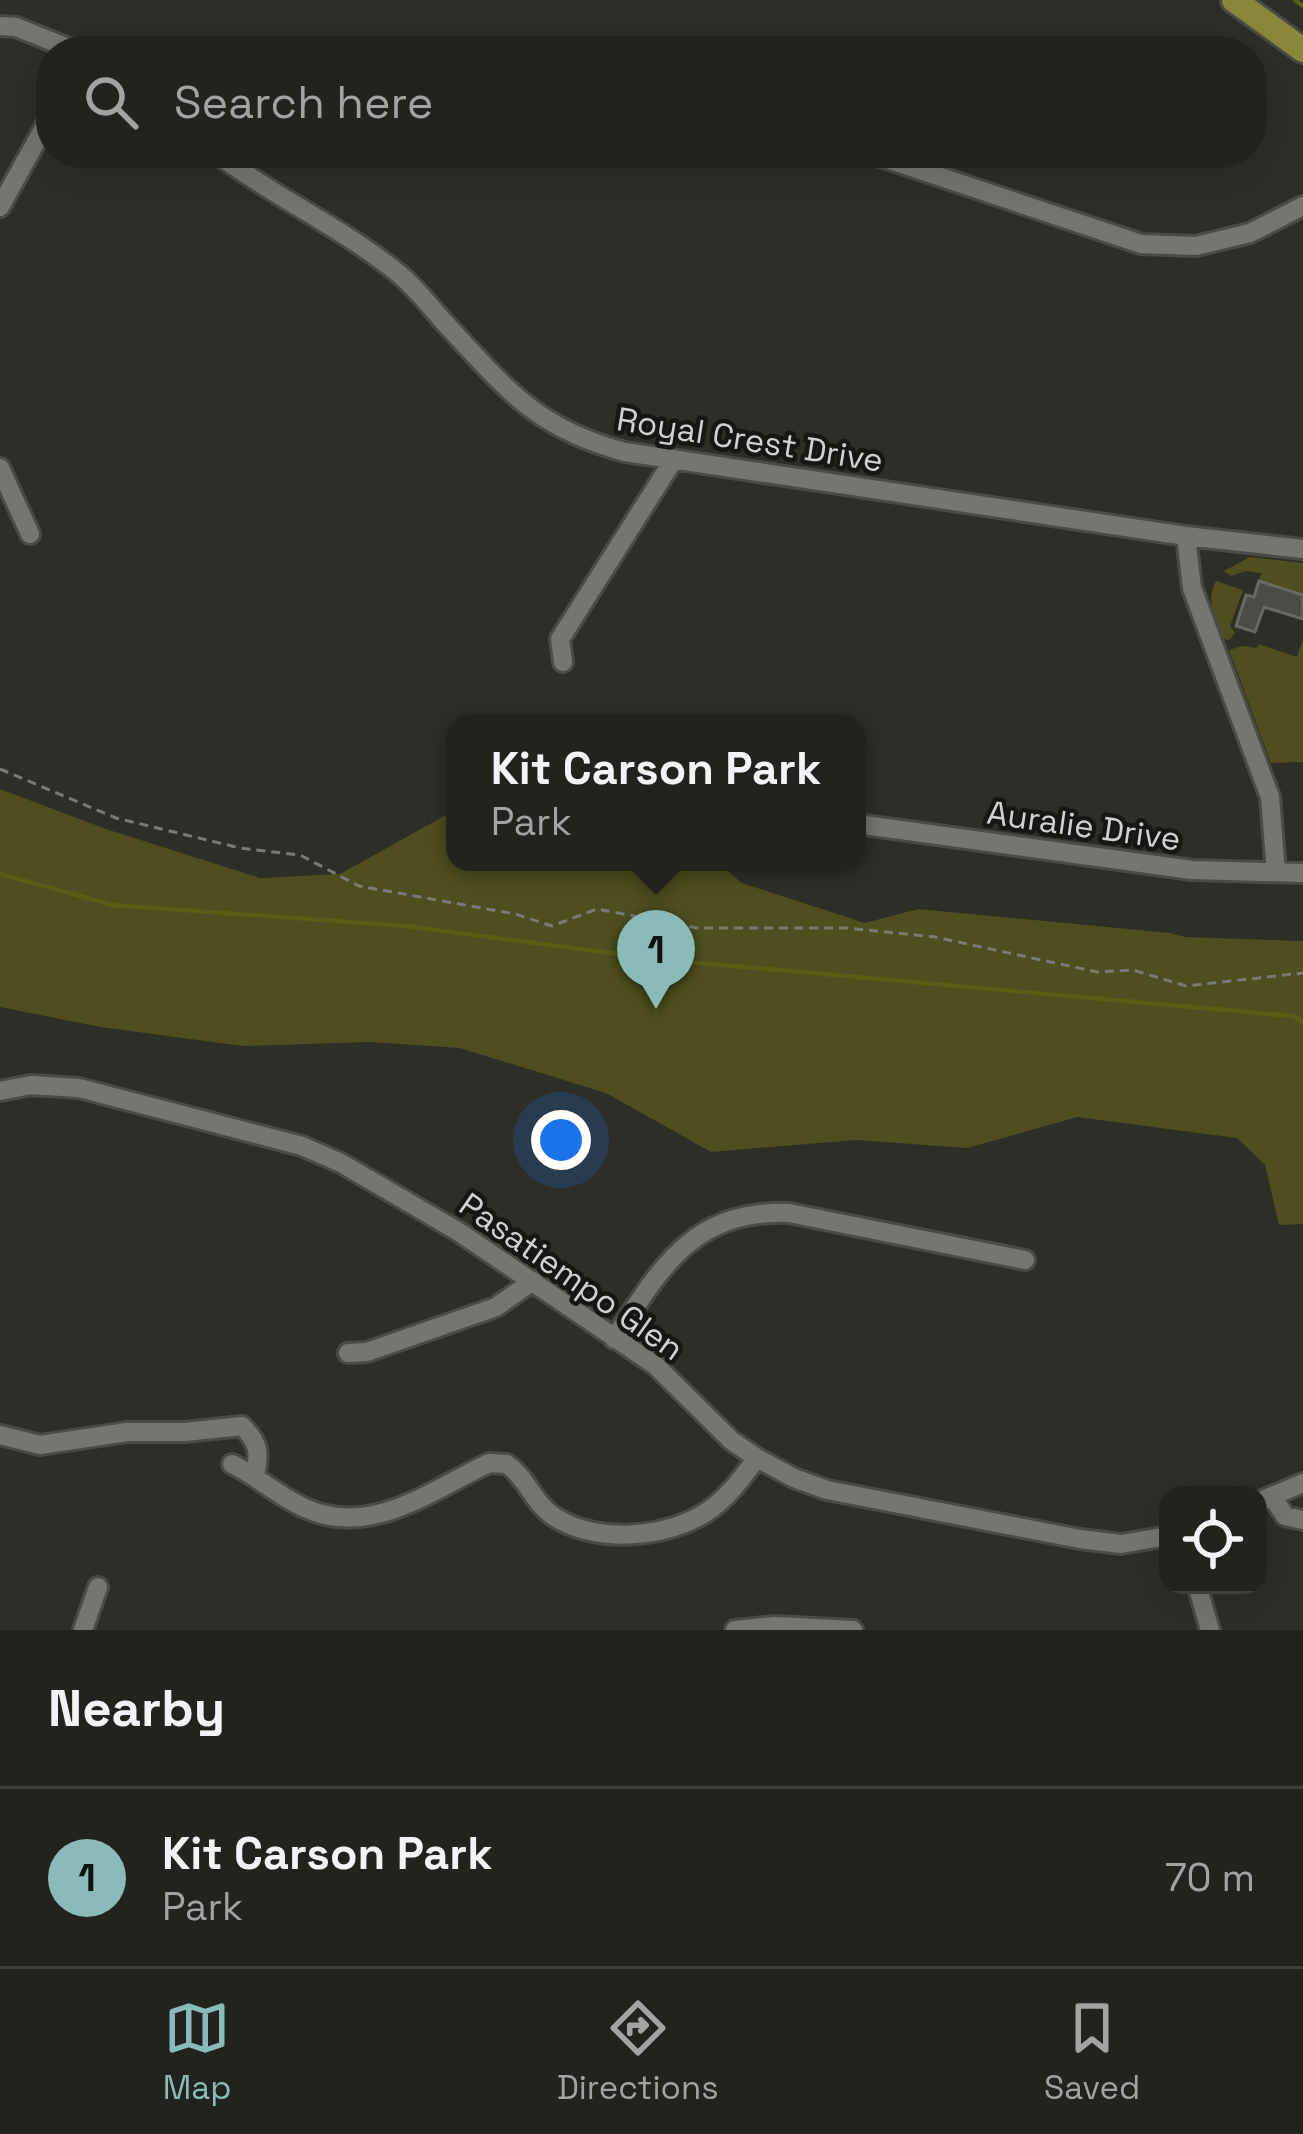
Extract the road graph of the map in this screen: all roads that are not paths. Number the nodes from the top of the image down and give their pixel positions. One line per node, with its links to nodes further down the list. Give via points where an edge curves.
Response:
1 (1234, 0): 4 (main road)
2 (0, 26): 3 (street)
3 (38, 36)
4 (1303, 50)
5 (36, 142): 9 (street)
6 (237, 168): 10 (street, Royal Crest Drive, via 404,277 520,404 585,441)
7 (914, 168): 8 (street, via 1141,244 1196,246 1250,233)
8 (1303, 206)
9 (0, 207)
10 (674, 458): 13 (street, Royal Crest Drive); 15 (street, via 560,639)
11 (0, 468): 12 (street)
12 (30, 534)
13 (1186, 536): 14 (street, Royal Crest Drive); 17 (street, via 1192,588 1270,796)
14 (1303, 549)
15 (563, 662)
16 (866, 825): 17 (street, Auralie Drive, via 1192,870)
17 (1276, 872): 18 (street, Auralie Drive)
18 (1303, 873)
19 (0, 1091): 21 (street, Pasatiempo Glen, via 79,1088 302,1145)
20 (1025, 1260): 22 (street, via 765,1212 724,1221 676,1251)
21 (532, 1281): 22 (street, Pasatiempo Glen); 23 (street, via 496,1306)
22 (614, 1339): 25 (street, Pasatiempo Glen, via 655,1365)
23 (348, 1353)
24 (0, 1436): 27 (street, via 40,1445 242,1426 260,1455)
25 (757, 1458): 27 (street, via 702,1515 643,1534 595,1533 560,1520 507,1464 489,1463 383,1514 349,1521 301,1507); 32 (street, Pasatiempo Glen, via 827,1490 1080,1539)
26 (232, 1464): 27 (street)
27 (255, 1476)
28 (1303, 1483): 29 (street)
29 (1267, 1498)
30 (1267, 1501): 31 (street)
31 (1303, 1520)
32 (1159, 1538)
33 (98, 1587): 35 (street)
34 (1200, 1594): 38 (street)
35 (83, 1630)
36 (734, 1630): 37 (street)
37 (853, 1630)
38 (1210, 1630)

